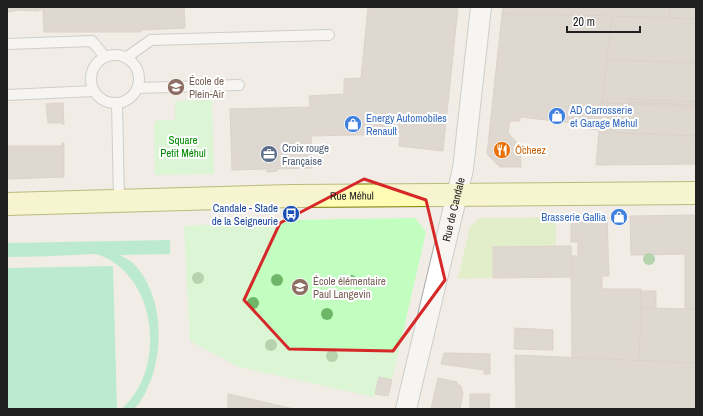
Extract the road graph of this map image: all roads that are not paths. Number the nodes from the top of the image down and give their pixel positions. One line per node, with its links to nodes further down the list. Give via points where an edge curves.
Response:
1 (481, 7): 12 (street, Rue de Candale, via 463,169)
2 (329, 35): 5 (lane, via 151,40)
3 (7, 44): 4 (lane, via 92,41)
4 (105, 56): 5 (lane); 8 (lane, via 92,71 91,84)
5 (127, 57): 7 (lane, via 137,67)
6 (239, 85): 7 (lane)
7 (138, 88): 10 (lane, via 132,97)
8 (94, 91): 9 (lane); 10 (lane, via 106,102)
9 (7, 95)
10 (117, 103): 13 (lane)
11 (696, 193): 12 (street, Rue Méhul)
12 (457, 194): 13 (street, Rue Méhul); 15 (street, Rue de Candale)
13 (119, 201): 14 (street, Rue Méhul)
14 (7, 204)
15 (406, 409)

